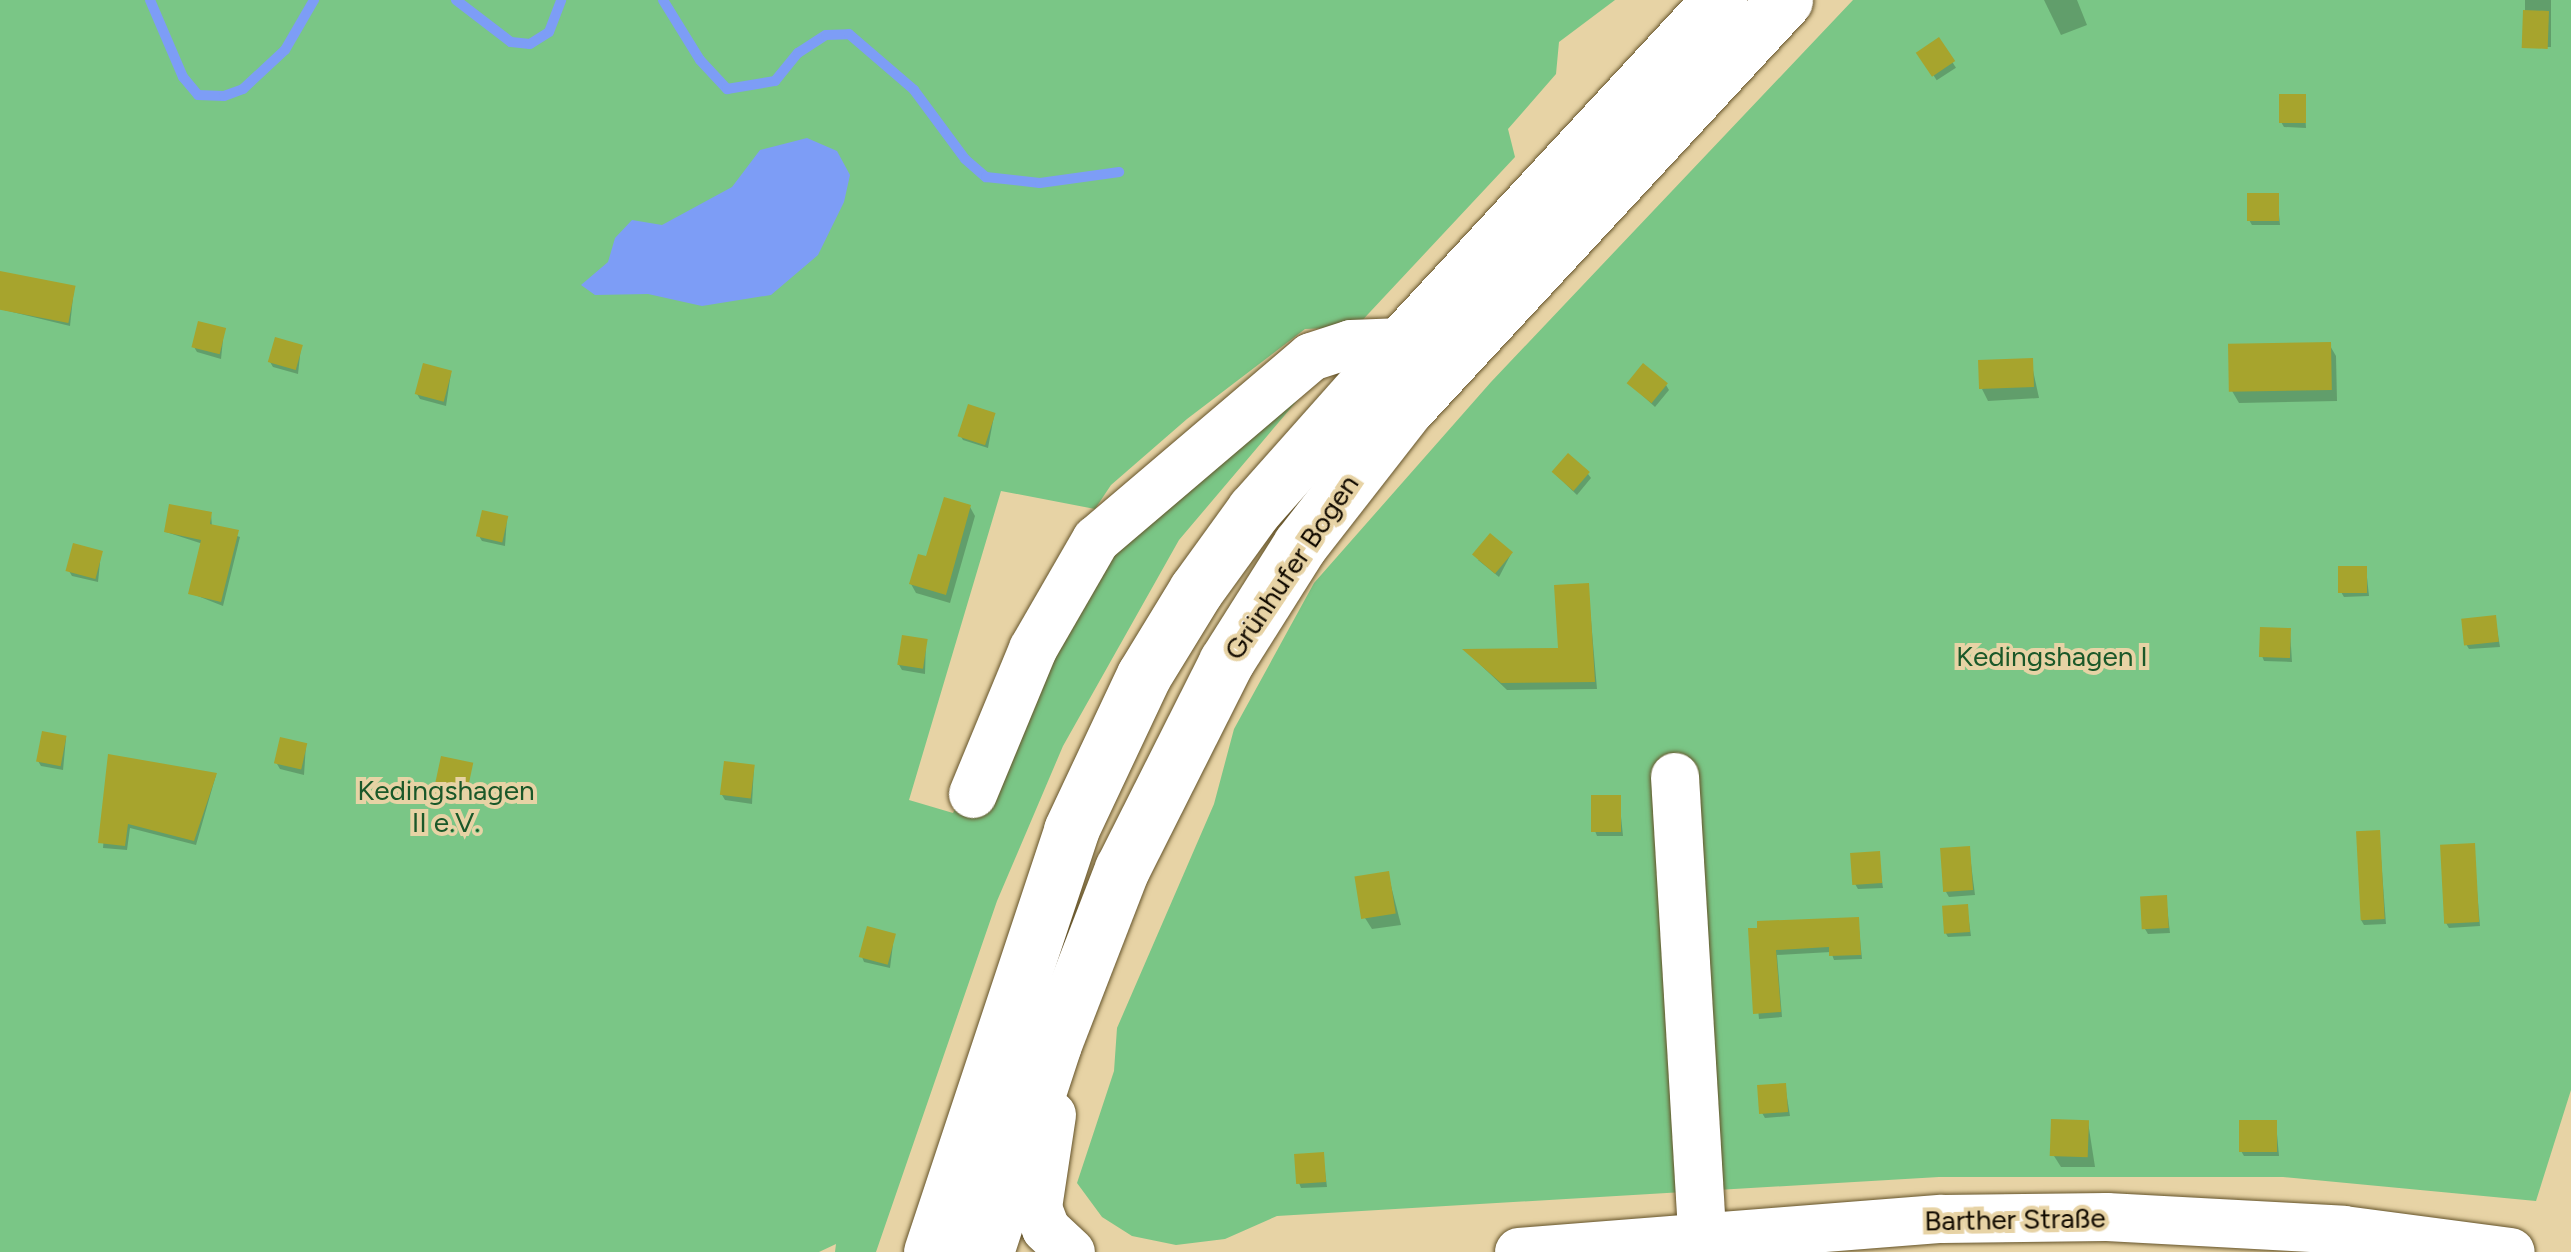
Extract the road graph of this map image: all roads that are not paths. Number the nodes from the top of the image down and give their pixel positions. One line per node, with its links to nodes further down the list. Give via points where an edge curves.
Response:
1 (1720, 0): 3 (main road, Grünhufer Bogen)
2 (1785, 0): 6 (main road, Grünhufer Bogen, via 1405,410 1300,545 1226,662 1122,869)
3 (1403, 342): 5 (street, via 1351,344 1311,357 1096,540 1033,649); 8 (main road, Grünhufer Bogen, via 1254,510 1196,590 1136,692 1071,830)
4 (1675, 777): 7 (street)
5 (973, 794)
6 (1050, 1058): 9 (main road, Grünhufer Bogen); 10 (street, via 1055,1100 1038,1208 1046,1228)
7 (1702, 1237): 11 (street, Barther Straße); 12 (street, Barther Straße, via 1942,1218 2107,1217 2344,1230)
8 (931, 1252)
9 (986, 1252)
10 (1071, 1252)
11 (1519, 1252)
12 (2511, 1252)

